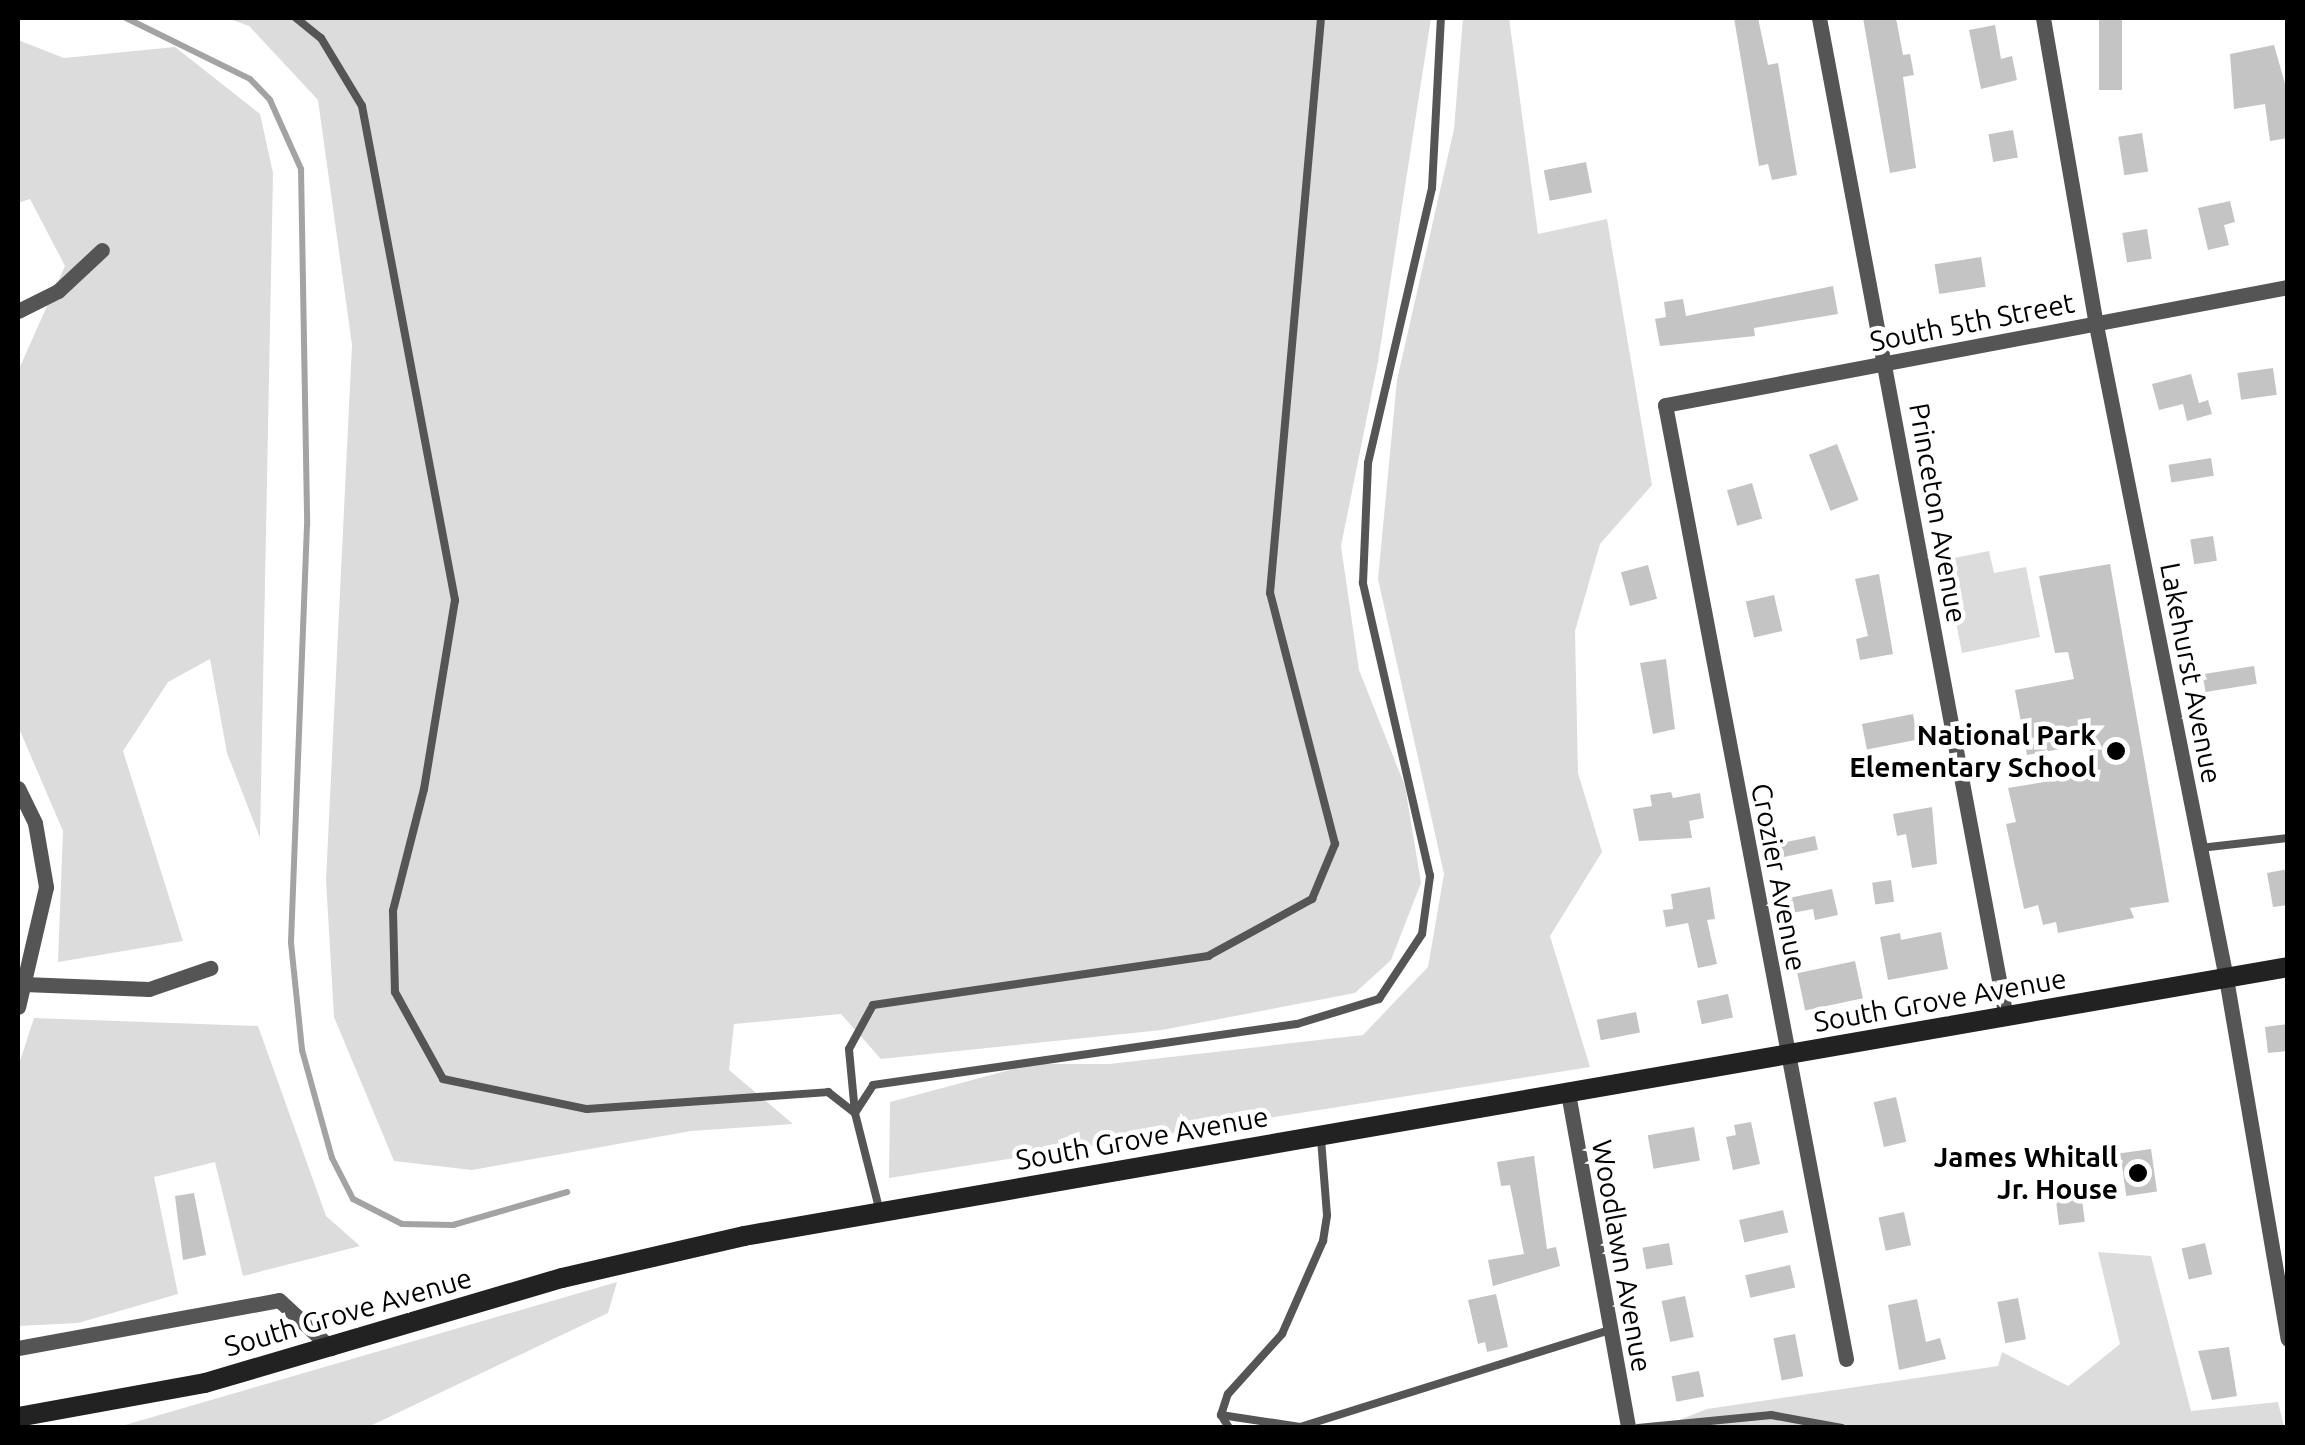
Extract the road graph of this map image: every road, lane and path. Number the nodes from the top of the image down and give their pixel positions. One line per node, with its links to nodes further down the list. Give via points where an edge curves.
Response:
1 (296, 18): 23 (lane, via 321,38 362,106 455,600 424,789 393,911 395,992 443,1079 587,1109 828,1092)
2 (1322, 18): 23 (lane, via 1270,593 1335,844 1312,899 1208,956 873,1006 849,1049)
3 (1441, 18): 23 (lane, via 1432,188 1368,463 1363,583 1430,876 1422,934 1379,999 1296,1024 873,1084)
4 (1819, 18): 10 (street, Princeton Avenue)
5 (2042, 18): 9 (street, Lakehurst Avenue)
6 (102, 250): 8 (street, via 58,291)
7 (2288, 288): 9 (street, South 5th Street)
8 (18, 312)
9 (2096, 325): 10 (street, South 5th Street); 14 (street, Lakehurst Avenue)
10 (1886, 364): 11 (street, South 5th Street); 20 (street, Princeton Avenue)
11 (1664, 405): 21 (street, Crozier Avenue)
12 (18, 788): 18 (street, via 34,822 46,886)
13 (2288, 838): 14 (lane)
14 (2200, 848): 17 (street, Lakehurst Avenue)
15 (2288, 967): 17 (main road, South Grove Avenue)
16 (210, 968): 18 (street, via 149,989)
17 (2226, 978): 20 (main road, South Grove Avenue); 27 (street, Lakehurst Avenue)
18 (24, 984): 19 (street)
19 (18, 1007)
20 (2006, 1017): 21 (main road, South Grove Avenue)
21 (1786, 1054): 22 (main road, South Grove Avenue); 30 (street, Crozier Avenue)
22 (1568, 1093): 24 (main road, South Grove Avenue); 26 (street, Woodlawn Avenue)
23 (855, 1113): 25 (lane)
24 (1321, 1134): 25 (main road, South Grove Avenue); 31 (lane, via 1328,1215 1322,1241 1282,1334 1228,1394)
25 (881, 1212): 29 (main road, South Grove Avenue, via 562,1278)
26 (1610, 1330): 31 (lane, via 1300,1427); 34 (street, Woodlawn Avenue)
27 (2288, 1339)
28 (18, 1348): 29 (street, via 279,1300)
29 (331, 1348): 32 (main road, South Grove Avenue, via 205,1382)
30 (1846, 1359)
31 (1221, 1415): 33 (lane)
32 (18, 1417)
33 (1229, 1428)
34 (1628, 1428)
35 (1638, 1428): 36 (lane, via 1771,1414)
36 (1842, 1428)

